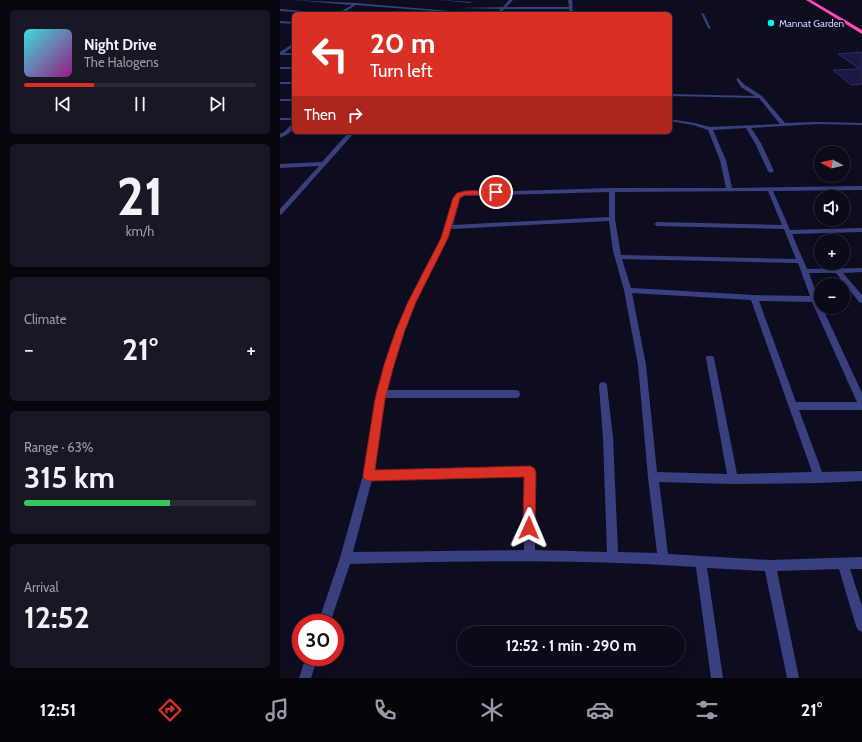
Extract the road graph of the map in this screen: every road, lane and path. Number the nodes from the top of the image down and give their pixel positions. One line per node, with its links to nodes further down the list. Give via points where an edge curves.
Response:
1 (295, 0): 9 (street)
2 (363, 0): 9 (street)
3 (441, 0): 8 (street)
4 (511, 0): 11 (street)
5 (570, 0): 12 (street)
6 (808, 0): 26 (highway)
7 (816, 0): 23 (highway)
8 (471, 1): 10 (street)
9 (355, 5): 15 (street); 16 (street)
10 (462, 8): 11 (street); 17 (street)
11 (503, 8): 12 (street); 18 (street)
12 (570, 8): 19 (street)
13 (280, 10): 14 (street)
14 (304, 12)
15 (343, 12)
16 (445, 12)
17 (459, 12)
18 (500, 12)
19 (571, 12)
20 (702, 14): 25 (street)
21 (280, 22): 22 (street)
22 (289, 23): 24 (street)
23 (862, 26)
24 (280, 28)
25 (710, 28)
26 (862, 32)
27 (292, 45): 28 (street)
28 (280, 54): 29 (street)
29 (292, 54)
30 (280, 68): 31 (street)
31 (292, 68)
32 (738, 79): 36 (street, via 743,86)
33 (280, 83): 34 (street)
34 (292, 83)
35 (672, 95): 36 (street)
36 (760, 97): 43 (street)
37 (280, 100): 38 (street)
38 (292, 100)
39 (280, 119): 40 (street)
40 (292, 119)
41 (672, 120): 46 (street)
42 (862, 124): 43 (street)
43 (784, 125): 45 (street)
44 (292, 127): 48 (street)
45 (748, 128): 46 (street); 51 (street)
46 (710, 129): 54 (street, via 723,160)
47 (350, 134): 49 (street)
48 (280, 136)
49 (324, 164): 50 (street); 56 (street)
50 (280, 166)
51 (771, 171)
52 (862, 188): 55 (street)
53 (612, 190): 54 (street); 57 (street); 59 (street, via 460,194 456,198)
54 (729, 190): 55 (street)
55 (770, 190): 60 (street)
56 (280, 213)
57 (612, 219): 59 (street); 62 (street)
58 (657, 224): 60 (street)
59 (449, 227): 75 (street, via 400,330)
60 (788, 230): 61 (street); 63 (street)
61 (862, 230)
62 (618, 257): 63 (street); 67 (street)
63 (801, 261): 66 (street)
64 (862, 270): 65 (street)
65 (838, 271): 66 (street); 71 (street)
66 (805, 272): 68 (street)
67 (628, 290): 69 (street); 81 (street, via 642,366)
68 (814, 295)
69 (754, 298): 70 (street); 78 (street)
70 (814, 298)
71 (862, 300)
72 (822, 314): 77 (street)
73 (710, 358): 83 (street)
74 (603, 386): 86 (street)
75 (381, 394): 76 (street); 79 (street)
76 (516, 394)
77 (862, 405): 78 (street)
78 (793, 406): 82 (street)
79 (368, 475): 84 (street, via 530,472); 85 (street)
80 (862, 476): 82 (street)
81 (653, 477): 83 (street); 87 (street)
82 (819, 478): 83 (street)
83 (733, 479)
84 (529, 556): 85 (street); 86 (street)
85 (346, 558): 92 (street)
86 (613, 558): 87 (street)
87 (663, 559): 88 (street)
88 (701, 563): 91 (street); 96 (street)
89 (843, 563): 90 (street); 91 (street); 93 (street)
90 (862, 563)
91 (770, 566): 97 (street)
92 (327, 614)
93 (862, 626)
94 (309, 666): 95 (street)
95 (305, 678)
96 (717, 678)
97 (793, 678)

